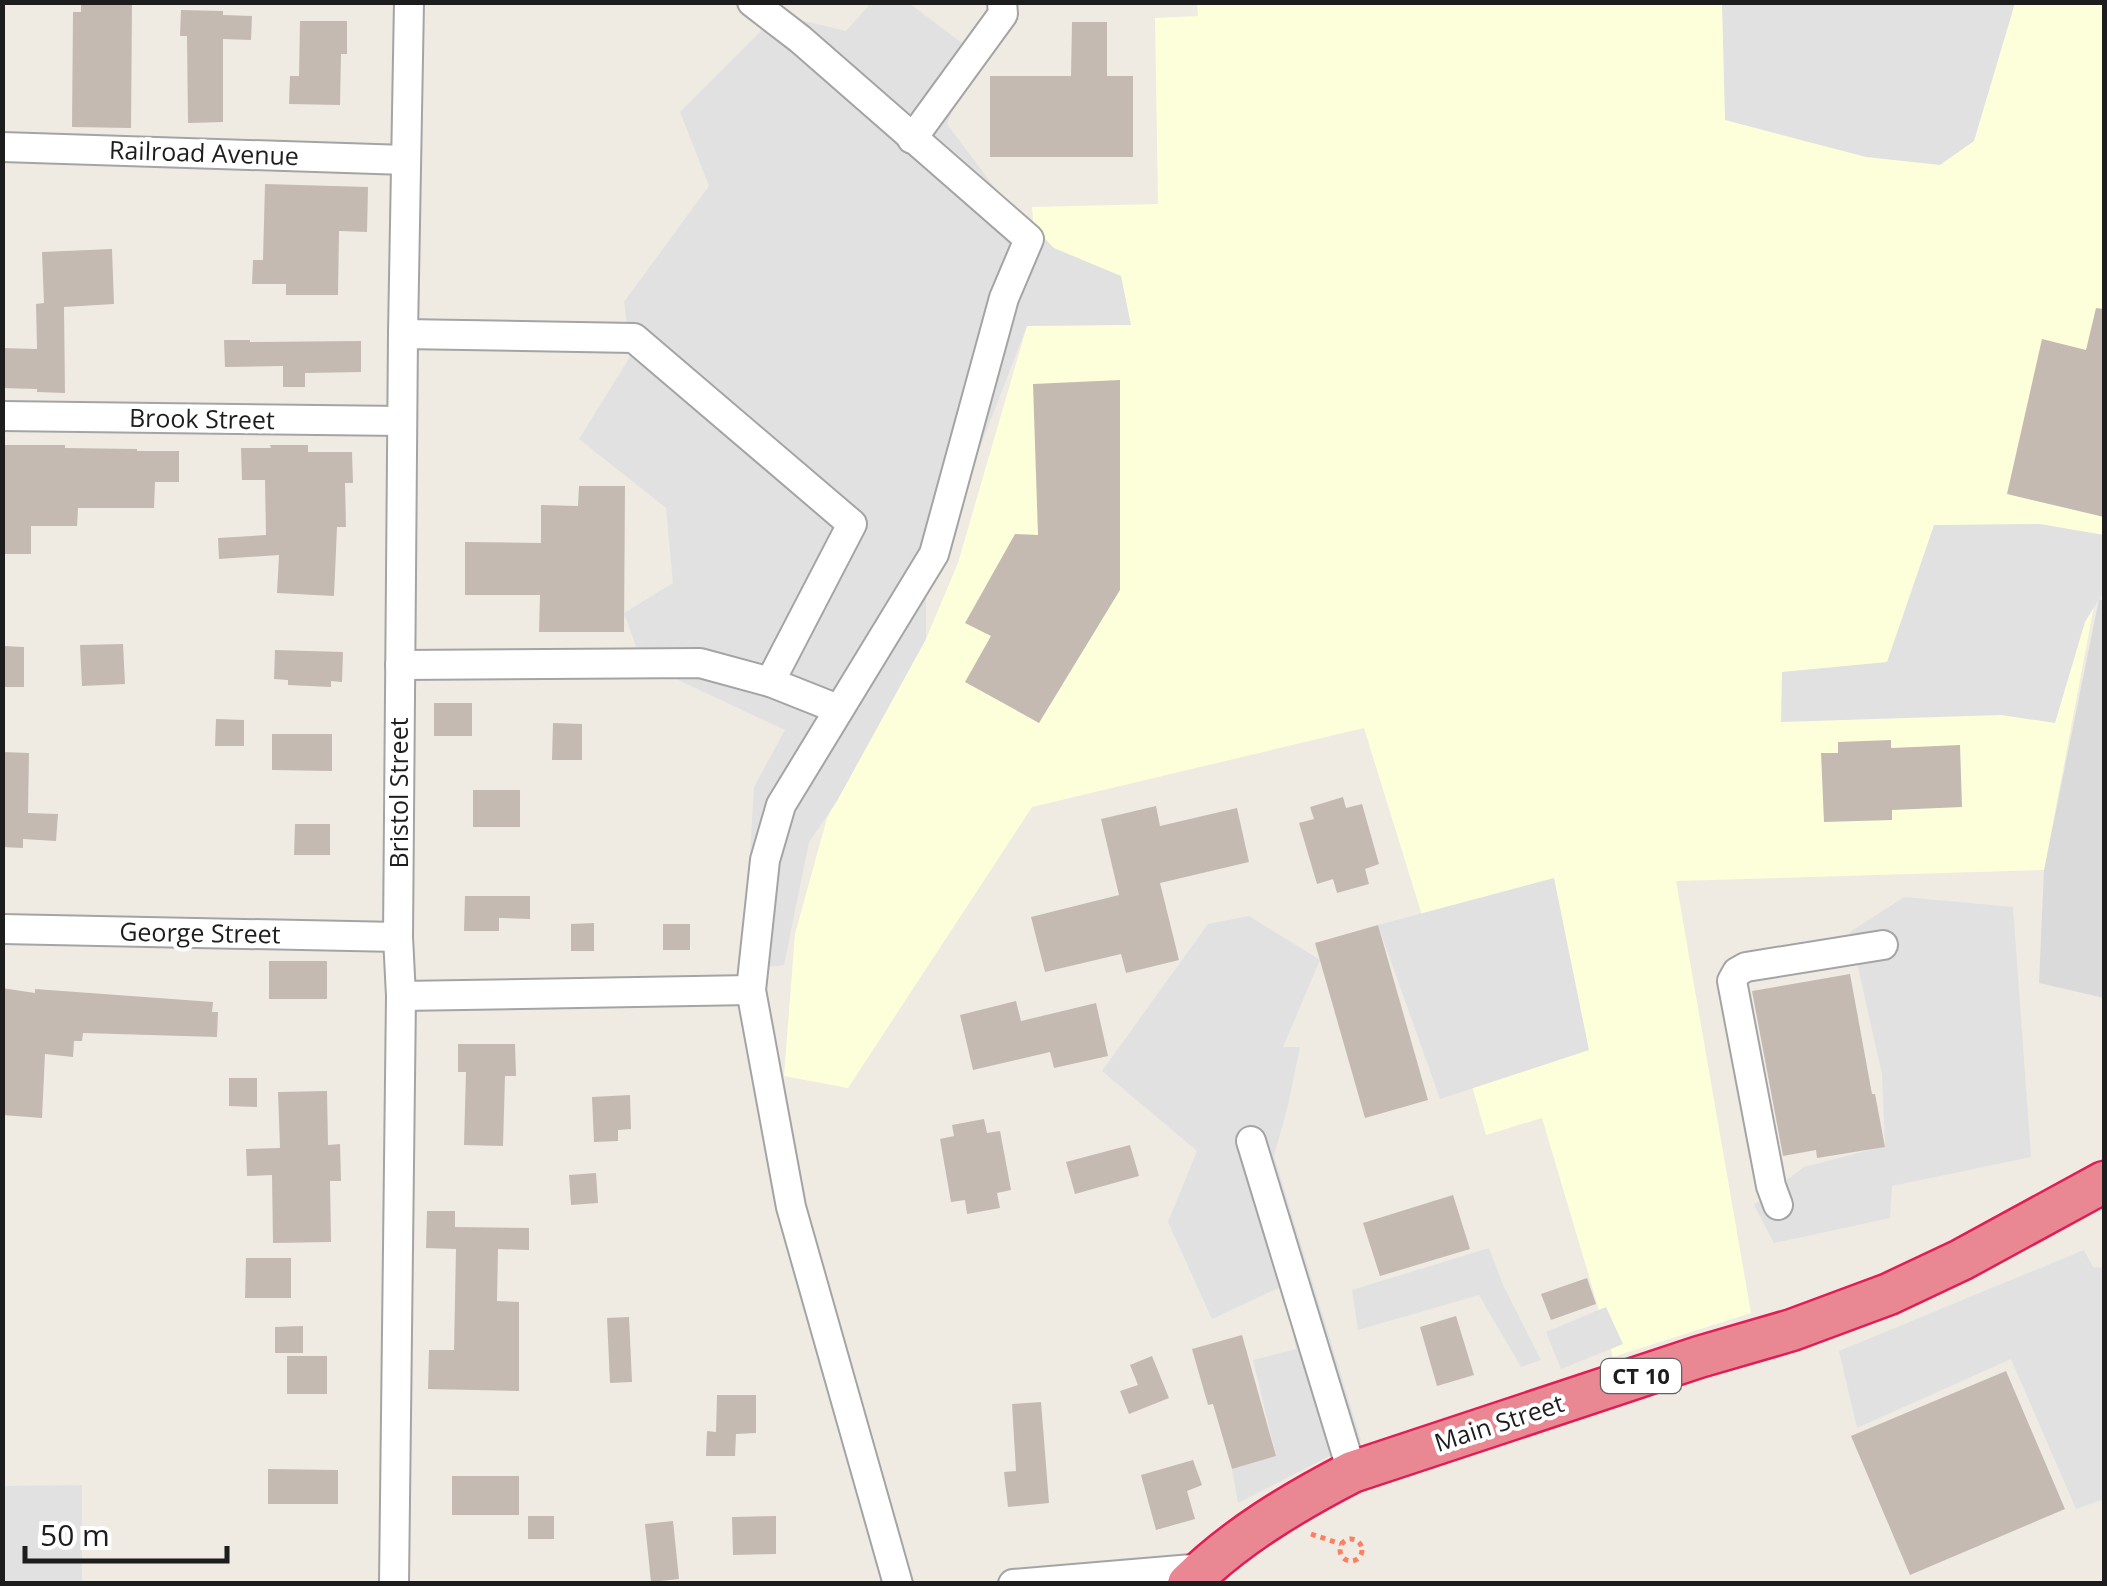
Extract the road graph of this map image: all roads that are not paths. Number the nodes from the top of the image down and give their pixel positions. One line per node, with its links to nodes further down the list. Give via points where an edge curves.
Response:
1 (408, 2): 6 (street, Bristol Street)
2 (752, 2): 4 (street)
3 (1002, 2): 4 (street, via 1003,14)
4 (912, 138): 12 (street, via 1029,240 1004,298 934,554)
5 (2, 147): 6 (street, Railroad Avenue)
6 (406, 160): 7 (street, Bristol Street)
7 (402, 334): 9 (street, Bristol Street); 11 (street, via 634,338 852,524)
8 (2, 416): 9 (street, Brook Street)
9 (402, 421): 10 (street, Bristol Street)
10 (400, 665): 11 (street, via 700,663); 14 (street, Bristol Street)
11 (770, 682): 12 (street)
12 (838, 708): 16 (street, via 780,805 765,860)
13 (2, 929): 14 (street, George Street)
14 (398, 936): 17 (street, Bristol Street)
15 (1883, 944): 20 (street, via 1746,967 1732,981)
16 (751, 990): 17 (street); 24 (street, via 791,1208)
17 (400, 996): 23 (street, Bristol Street)
18 (1251, 1141): 21 (street)
19 (2104, 1182): 21 (highway, Main Street / CT 10, via 1890,1294)
20 (1778, 1204)
21 (1352, 1472): 22 (highway, Main Street / CT 10)
22 (1196, 1576): 25 (street)
23 (394, 1584)
24 (898, 1584)
25 (1013, 1584)

